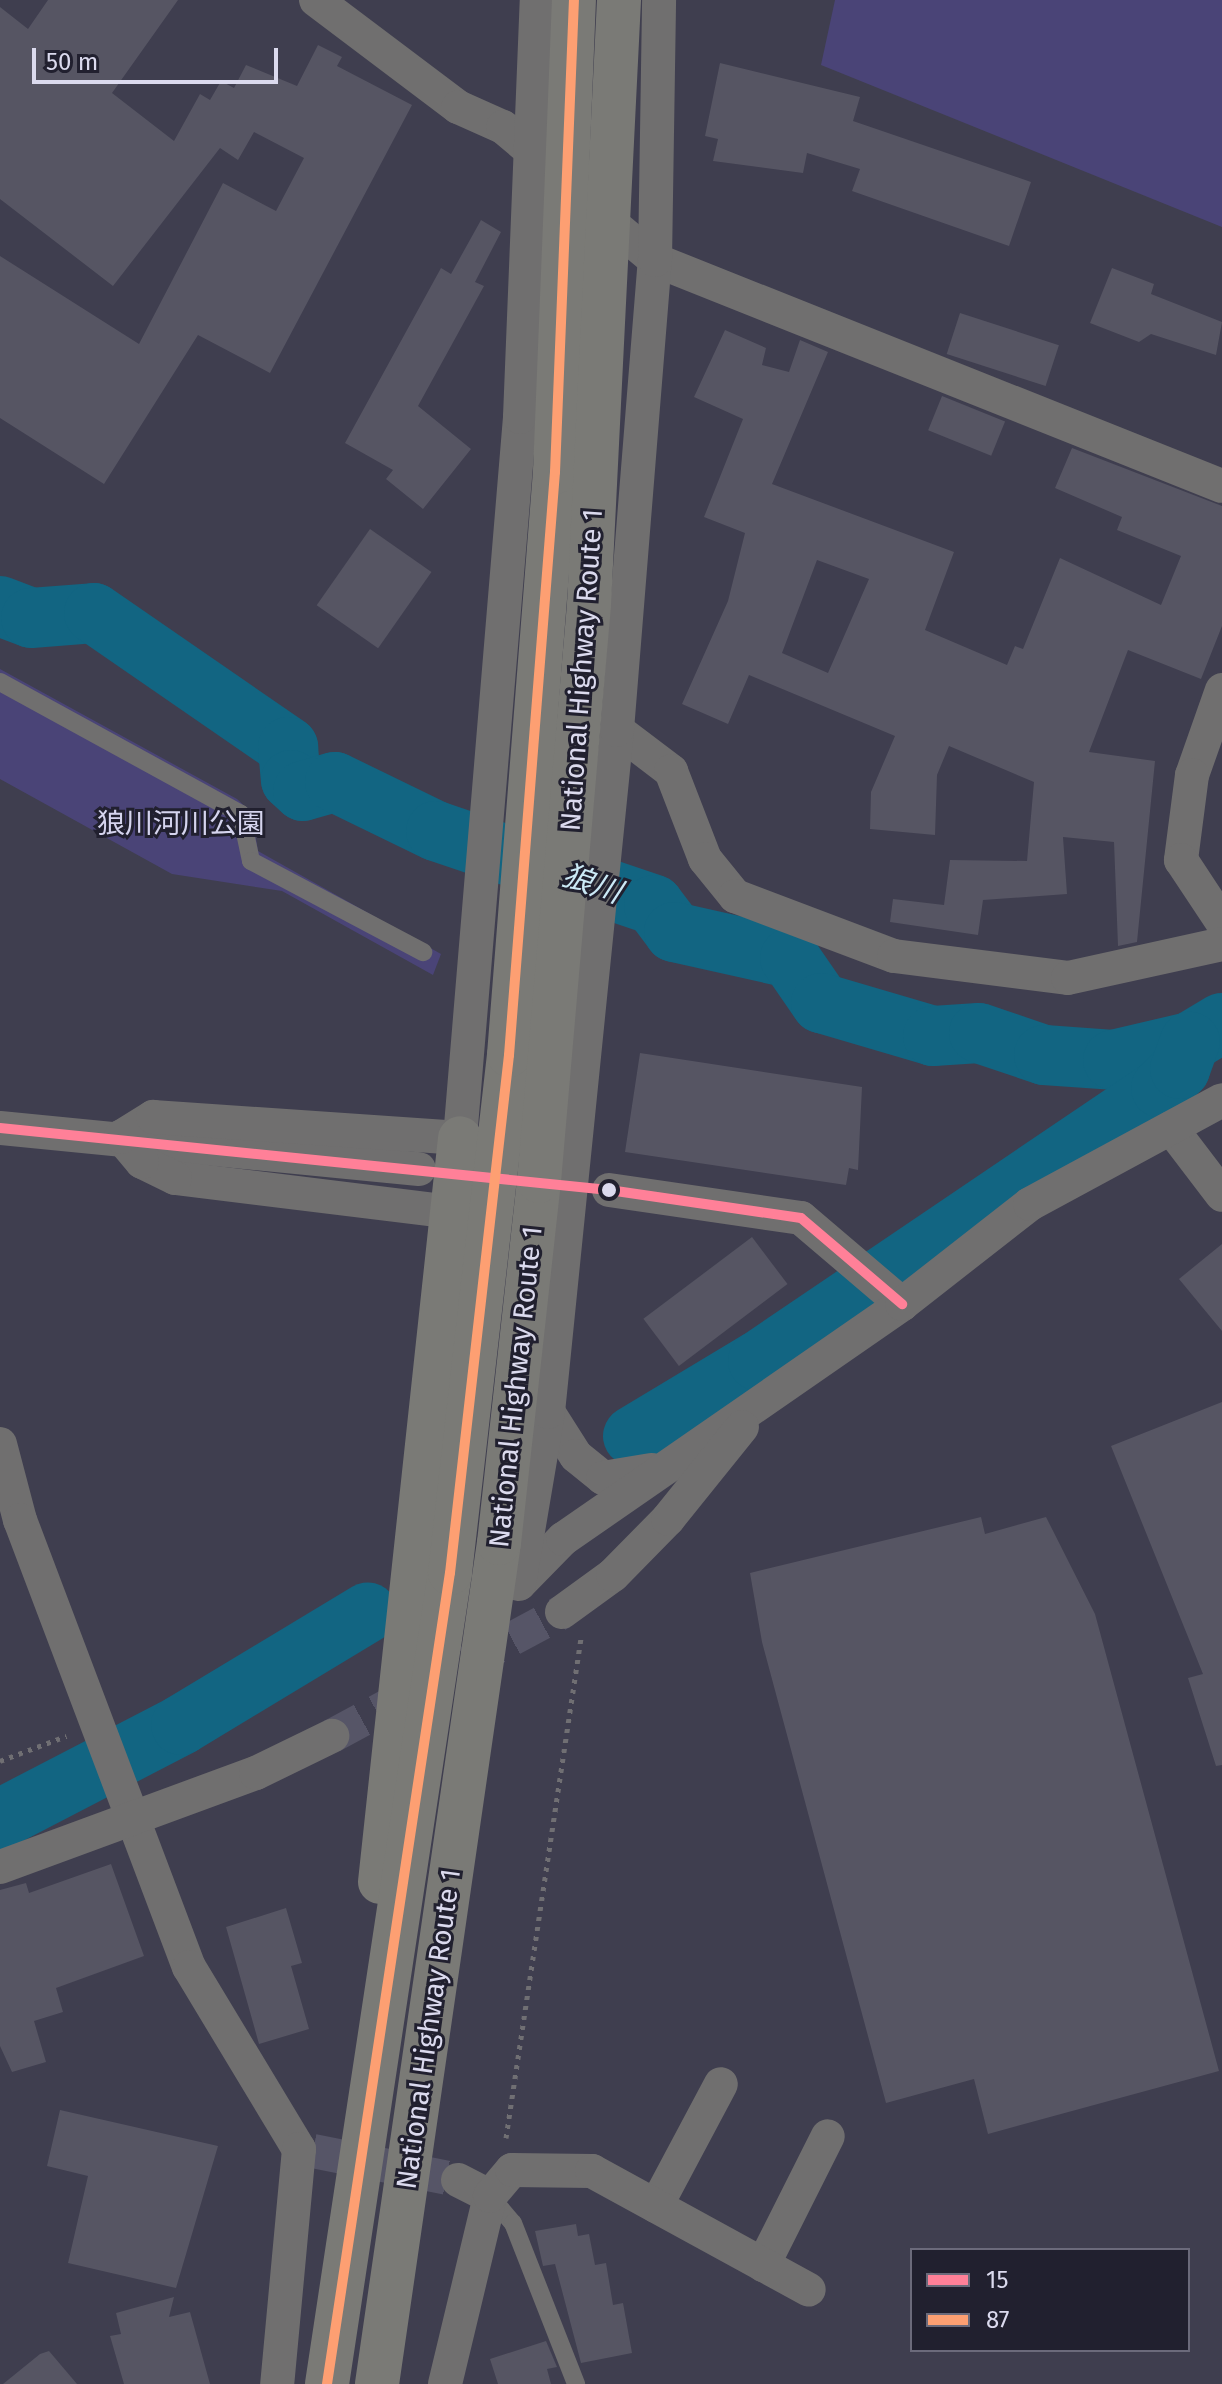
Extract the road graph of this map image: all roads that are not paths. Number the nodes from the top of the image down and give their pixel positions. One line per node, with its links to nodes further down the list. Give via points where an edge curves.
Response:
1 (316, 0): 6 (street, via 458,107)
2 (537, 0): 6 (street)
3 (574, 0): 36 (highway, National Highway Route 1, via 555,472 533,771)
4 (619, 0): 36 (highway, National Highway Route 1, via 589,605 499,1543)
5 (659, 0): 7 (street)
6 (529, 148): 7 (street); 10 (street)
7 (655, 260): 8 (street); 9 (street)
8 (1222, 486)
9 (622, 666): 10 (street); 13 (street)
10 (501, 674): 21 (street)
11 (0, 682): 16 (lane, via 241,814 251,861)
12 (1222, 690): 14 (street, via 1192,775 1181,860)
13 (617, 730): 15 (street, via 671,771 705,859 735,896 894,956 1068,978); 28 (street)
14 (1222, 922)
15 (1222, 944)
16 (423, 952)
17 (1222, 1100): 19 (street)
18 (0, 1128): 20 (street)
19 (1171, 1128): 24 (street); 26 (street, via 1030,1204)
20 (121, 1137): 21 (street, via 153,1117); 22 (street); 25 (street, via 142,1162 175,1178)
21 (460, 1138): 25 (highway)
22 (419, 1169)
23 (609, 1190): 26 (street, via 801,1218)
24 (1222, 1195)
25 (452, 1212): 36 (highway, via 385,1798 374,1980)
26 (902, 1304): 27 (street)
27 (757, 1408): 30 (street); 32 (street, via 668,1519)
28 (548, 1412): 30 (street, via 576,1456 603,1478); 31 (street)
29 (0, 1444): 34 (street, via 20,1520)
30 (660, 1468): 31 (street, via 545,1553)
31 (519, 1584): 36 (highway, via 459,1969)
32 (568, 1607)
33 (332, 1736): 34 (street, via 256,1773)
34 (127, 1799): 35 (street); 44 (street, via 189,1967 306,2150)
35 (0, 1867)
36 (411, 2005): 45 (highway, National Highway Route 1); 46 (highway, National Highway Route 1)
37 (721, 2084): 41 (street)
38 (828, 2136): 42 (street)
39 (458, 2180): 40 (street)
40 (490, 2196): 41 (street, via 512,2170 592,2171); 47 (street); 48 (lane, via 513,2223)
41 (656, 2206): 42 (street)
42 (763, 2265): 43 (street)
43 (809, 2290)
44 (277, 2384)
45 (327, 2384)
46 (377, 2384)
47 (445, 2384)
48 (576, 2384)

